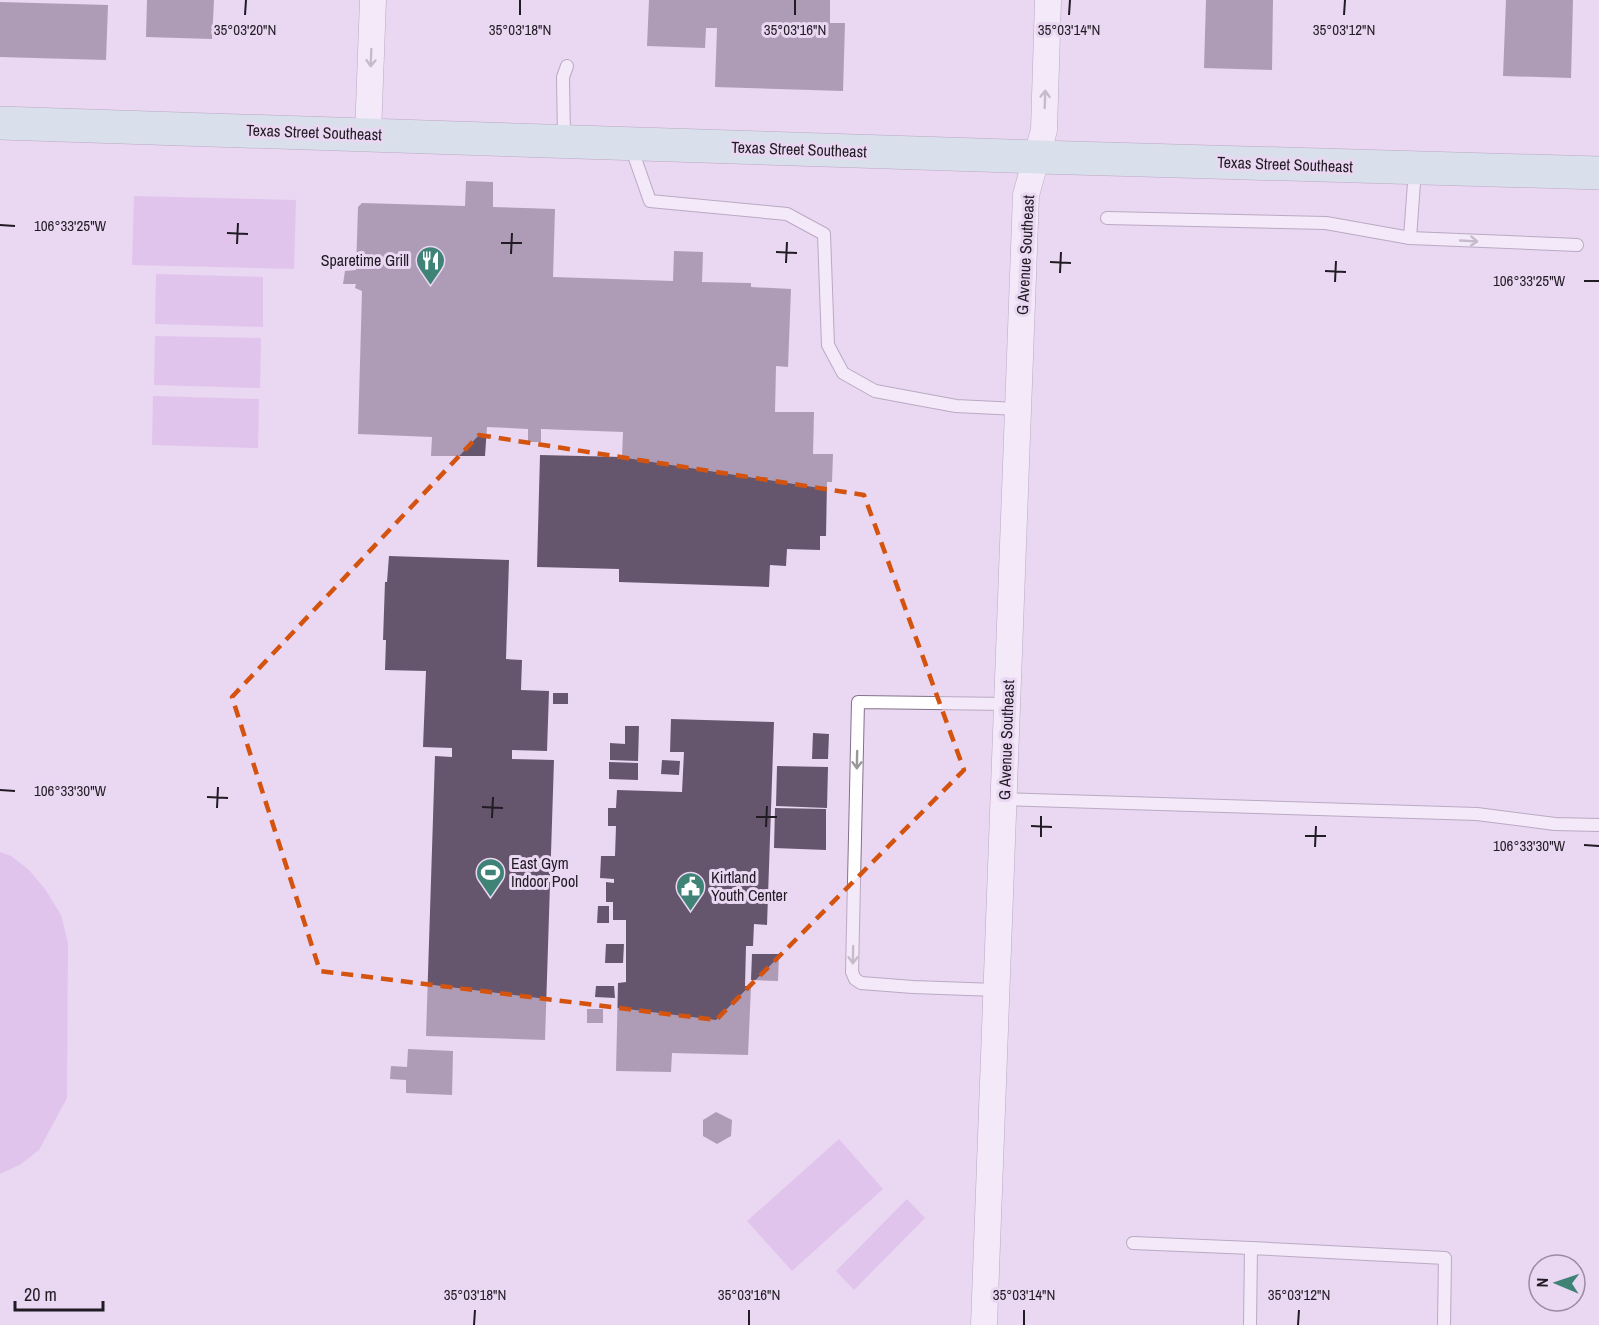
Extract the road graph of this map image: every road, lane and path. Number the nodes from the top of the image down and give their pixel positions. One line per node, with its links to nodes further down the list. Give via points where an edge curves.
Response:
1 (373, 0): 5 (street, one-way to 5)
2 (1048, 0): 8 (street, G Avenue Southeast, one-way to 2, via 1044,130)
3 (567, 66): 6 (lane, via 563,78)
4 (0, 123): 5 (street, Texas Street Southeast)
5 (368, 134): 6 (street, Texas Street Southeast)
6 (564, 141): 7 (street, Texas Street Southeast)
7 (630, 143): 8 (street, Texas Street Southeast); 14 (lane, via 650,201 787,214 824,234 828,345 843,373 875,391 956,406)
8 (1038, 157): 9 (street, Texas Street Southeast); 14 (street, G Avenue Southeast, via 1026,195)
9 (1415, 168): 10 (street, Texas Street Southeast); 12 (lane)
10 (1599, 173)
11 (1107, 218): 12 (lane, via 1326,223)
12 (1410, 238): 13 (lane, one-way to 13)
13 (1577, 245)
14 (1018, 409): 15 (street, G Avenue Southeast)
15 (1007, 704): 16 (street, G Avenue Southeast); 18 (lane, one-way to 18, via 858,702 852,972 855,979 861,983)
16 (1004, 799): 17 (lane, via 1477,814); 18 (street, G Avenue Southeast)
17 (1599, 825)
18 (996, 990): 21 (street, G Avenue Southeast)
19 (1133, 1243): 20 (lane)
20 (1251, 1248): 22 (lane); 23 (lane, via 1445,1258)
21 (984, 1325)
22 (1250, 1325)
23 (1444, 1325)

